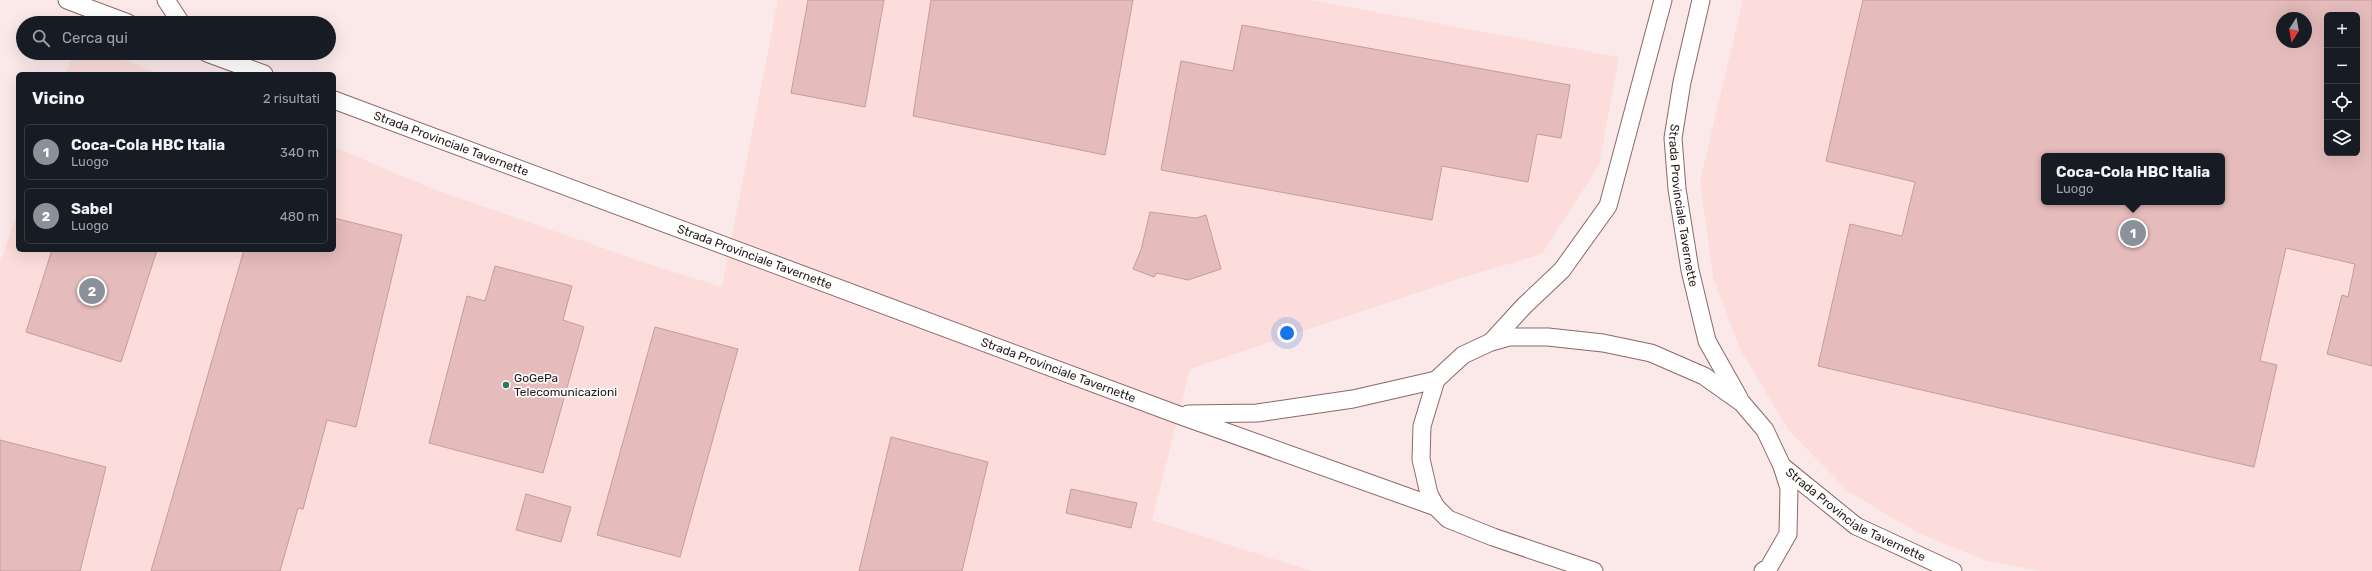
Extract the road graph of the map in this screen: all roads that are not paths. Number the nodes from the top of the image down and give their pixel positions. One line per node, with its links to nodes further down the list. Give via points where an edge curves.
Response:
1 (68, 0): 5 (street)
2 (166, 0): 6 (street)
3 (1663, 0): 10 (street, via 1608,206 1562,270)
4 (1701, 0): 12 (street, Strada Provinciale Tavernette, via 1682,82 1673,138 1676,189 1690,270 1707,341)
5 (110, 16)
6 (176, 16)
7 (227, 60): 8 (street)
8 (259, 72)
9 (336, 101): 13 (street, Strada Provinciale Tavernette)
10 (1491, 342): 11 (street, via 1463,355); 12 (street, via 1509,337 1548,337 1651,353 1704,376)
11 (1436, 380): 13 (street, Strada Provinciale Tavernette, via 1353,399 1257,413); 15 (street, via 1425,412 1421,459 1429,494)
12 (1742, 403): 14 (street, via 1765,430)
13 (1176, 414): 15 (street, Strada Provinciale Tavernette)
14 (1782, 466): 17 (street, via 1789,488 1788,534 1769,567); 18 (street, Strada Provinciale Tavernette, via 1856,526)
15 (1436, 507): 16 (street, via 1448,519 1480,532)
16 (1594, 571)
17 (1763, 571)
18 (1953, 571)

